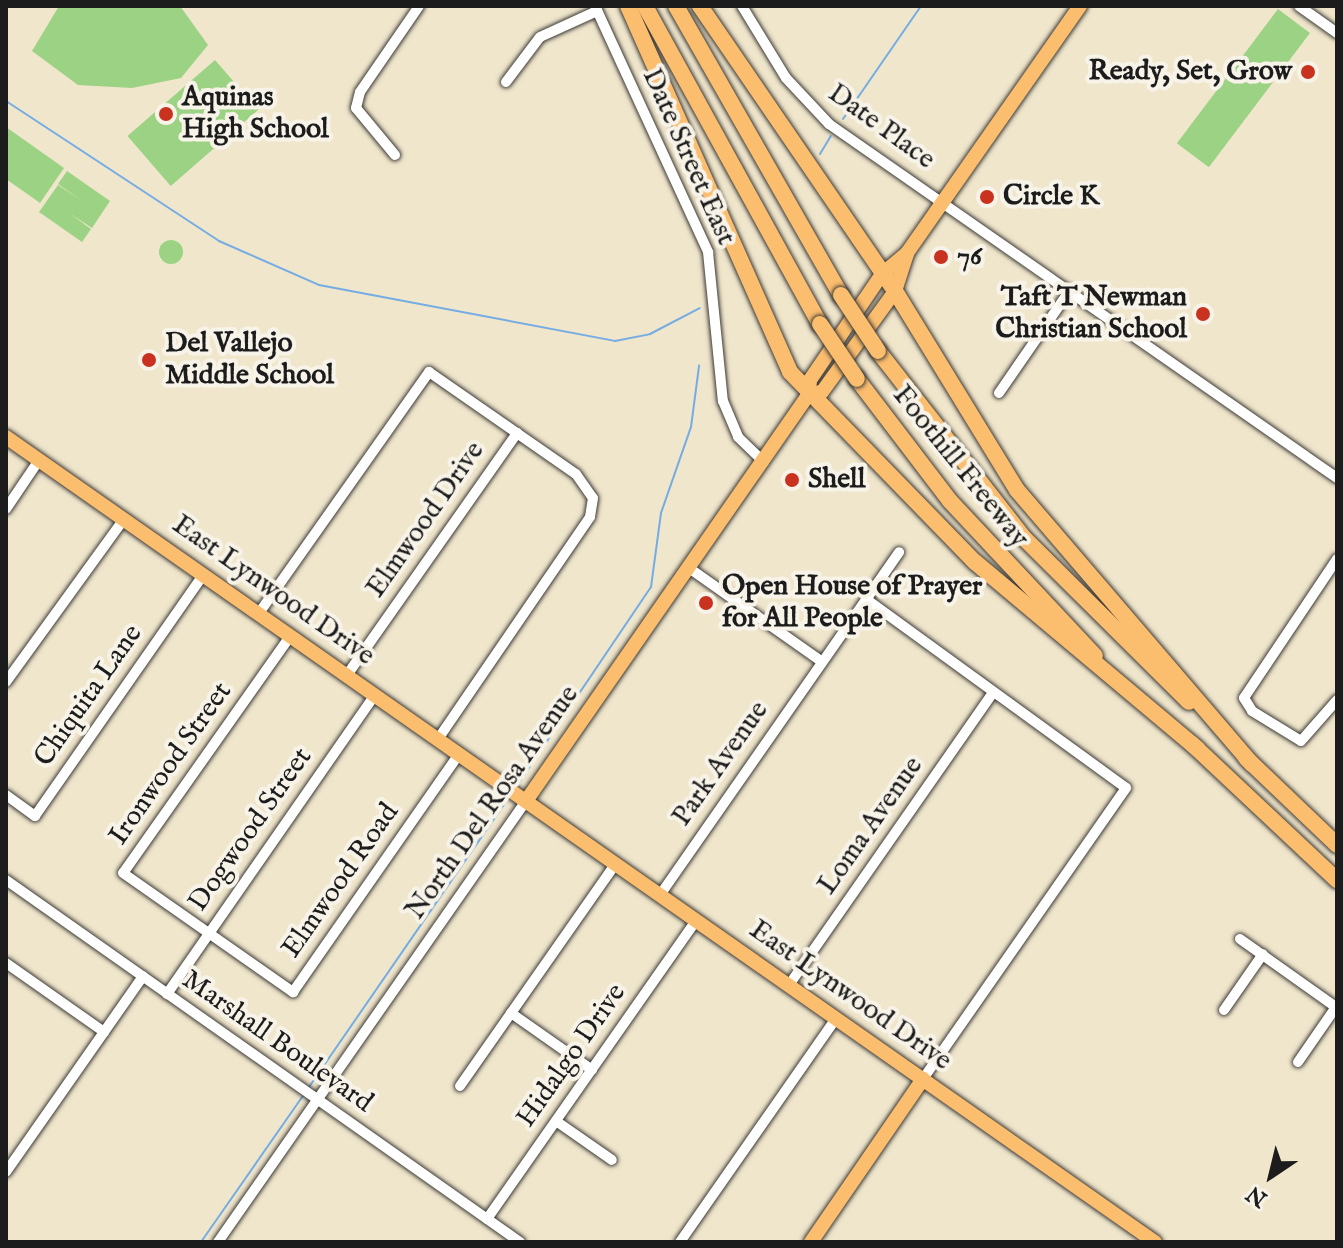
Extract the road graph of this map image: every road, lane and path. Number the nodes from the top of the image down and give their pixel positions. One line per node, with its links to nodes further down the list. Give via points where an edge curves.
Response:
1 (419, 6): 12 (street, via 356,108)
2 (628, 6): 19 (highway, via 773,338)
3 (645, 6): 41 (highway, Foothill Freeway, bridge, via 820,324 857,379 1002,561)
4 (676, 6): 43 (highway, Foothill Freeway, bridge, via 878,351 1025,539)
5 (700, 6): 15 (highway)
6 (742, 6): 13 (street, Date Place, via 811,108)
7 (1080, 6): 13 (main road, North Del Rosa Avenue)
8 (1299, 6): 10 (street)
9 (596, 8): 11 (street, via 540,37); 23 (street, Date Street East, via 708,252 723,401 738,437)
10 (1337, 33)
11 (506, 82)
12 (395, 155)
13 (943, 202): 14 (main road, North Del Rosa Avenue); 16 (street, Date Place)
14 (907, 253): 15 (main road, North Del Rosa Avenue); 17 (main road, North Del Rosa Avenue)
15 (882, 274): 17 (highway); 19 (main road, North Del Rosa Avenue, via 810,380)
16 (1070, 290): 18 (street); 24 (street, Date Place)
17 (895, 291): 19 (main road, North Del Rosa Avenue, via 822,392); 43 (highway, via 1043,524)
18 (999, 393)
19 (809, 394): 23 (main road, North Del Rosa Avenue); 41 (highway, via 975,562)
20 (517, 433): 32 (street, via 429,372); 35 (street, Elmwood Drive); 40 (street, via 576,474 593,498 582,534)
21 (6, 437): 22 (main road, East Lynwood Drive)
22 (39, 460): 25 (street); 26 (main road, East Lynwood Drive)
23 (764, 462): 29 (main road, North Del Rosa Avenue)
24 (1337, 478)
25 (6, 509)
26 (124, 519): 30 (main road, East Lynwood Drive); 36 (street)
27 (899, 552): 31 (street, Park Avenue)
28 (1337, 559): 39 (street, via 1244,698 1301,741)
29 (689, 568): 34 (street); 44 (main road, North Del Rosa Avenue)
30 (204, 574): 32 (main road, East Lynwood Drive); 45 (street, Chiquita Lane, via 35,816)
31 (866, 599): 34 (street, Park Avenue); 37 (street)
32 (259, 613): 33 (main road, East Lynwood Drive)
33 (291, 635): 35 (main road, East Lynwood Drive); 52 (street, Ironwood Street, via 123,873)
34 (821, 661): 50 (street, Park Avenue)
35 (347, 675): 38 (main road, East Lynwood Drive)
36 (6, 682)
37 (992, 694): 57 (street, Loma Avenue); 66 (street, via 1126,788)
38 (375, 695): 40 (main road, East Lynwood Drive); 52 (street, Dogwood Street)
39 (1337, 700)
40 (438, 739): 42 (main road, East Lynwood Drive)
41 (1198, 749): 49 (highway, Foothill Freeway)
42 (459, 754): 44 (main road, East Lynwood Drive); 52 (street, Elmwood Road, via 293,992)
43 (1252, 764): 46 (highway, Foothill Freeway)
44 (517, 794): 47 (main road, East Lynwood Drive); 68 (street, North Del Rosa Avenue)
45 (6, 795)
46 (1337, 845)
47 (616, 863): 50 (main road, East Lynwood Drive); 61 (street)
48 (6, 880): 56 (street, Marshall Boulevard)
49 (1337, 880)
50 (660, 895): 51 (main road, East Lynwood Drive)
51 (696, 920): 57 (main road, East Lynwood Drive); 65 (street, Hidalgo Drive)
52 (209, 933): 58 (street, Dogwood Street)
53 (1240, 939): 54 (street)
54 (1263, 954): 59 (street); 60 (street)
55 (8, 970): 63 (street)
56 (143, 976): 58 (street, Marshall Boulevard); 63 (street)
57 (789, 985): 62 (main road, East Lynwood Drive)
58 (167, 994): 68 (street, Marshall Boulevard)
59 (1336, 1007): 64 (street)
60 (1224, 1010)
61 (511, 1013): 65 (street); 67 (street)
62 (836, 1018): 66 (main road, East Lynwood Drive); 75 (street)
63 (104, 1032): 71 (street)
64 (1298, 1062)
65 (592, 1070): 69 (street, Hidalgo Drive)
66 (923, 1079): 76 (main road); 77 (main road, East Lynwood Drive)
67 (460, 1086)
68 (309, 1094): 72 (street, Marshall Boulevard); 73 (street, North Del Rosa Avenue)
69 (556, 1121): 70 (street); 72 (street, Hidalgo Drive)
70 (612, 1160)
71 (6, 1172)
72 (487, 1219): 74 (street, Marshall Boulevard)
73 (218, 1242)
74 (520, 1242)
75 (680, 1242)
76 (811, 1242)
77 (1155, 1242)

